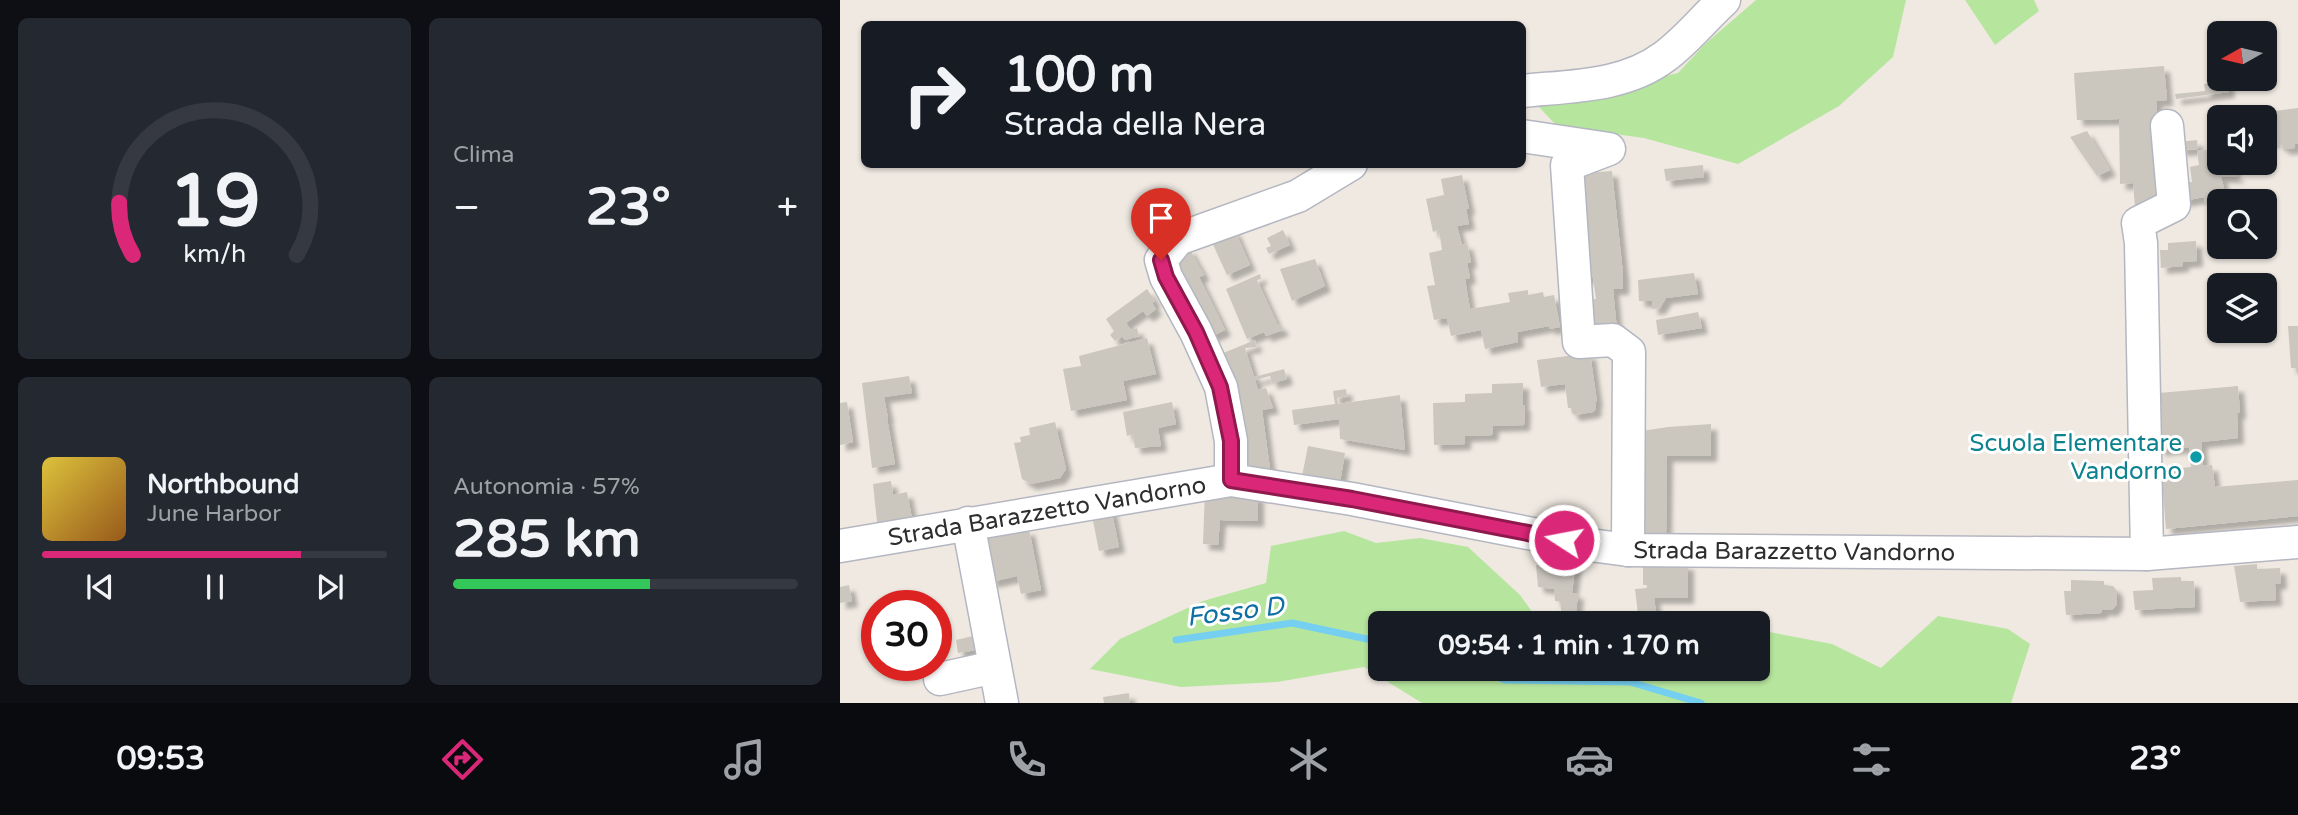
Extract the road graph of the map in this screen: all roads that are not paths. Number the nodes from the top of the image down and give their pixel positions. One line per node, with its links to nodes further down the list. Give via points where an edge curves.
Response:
1 (1724, 0): 2 (street, via 1664,57 1640,70 1610,82)
2 (1526, 91)
3 (2167, 126): 11 (street, via 2174,205 2138,223)
4 (1526, 137): 10 (street, via 1609,149 1567,164 1579,342 1612,340 1629,352)
5 (1344, 168): 6 (street, via 1298,196 1178,239 1161,260 1220,387 1231,441)
6 (1231, 480): 7 (street, Strada Barazzetto Vandorno); 10 (street, Strada Barazzetto Vandorno)
7 (968, 523): 9 (street, Strada Barazzetto Vandorno); 12 (street)
8 (2298, 542): 11 (street, Strada Barazzetto Vandorno)
9 (840, 546)
10 (1628, 550): 11 (street, Strada Barazzetto Vandorno)
11 (2147, 554)
12 (995, 667): 13 (street); 14 (street)
13 (952, 676)
14 (1002, 703)

